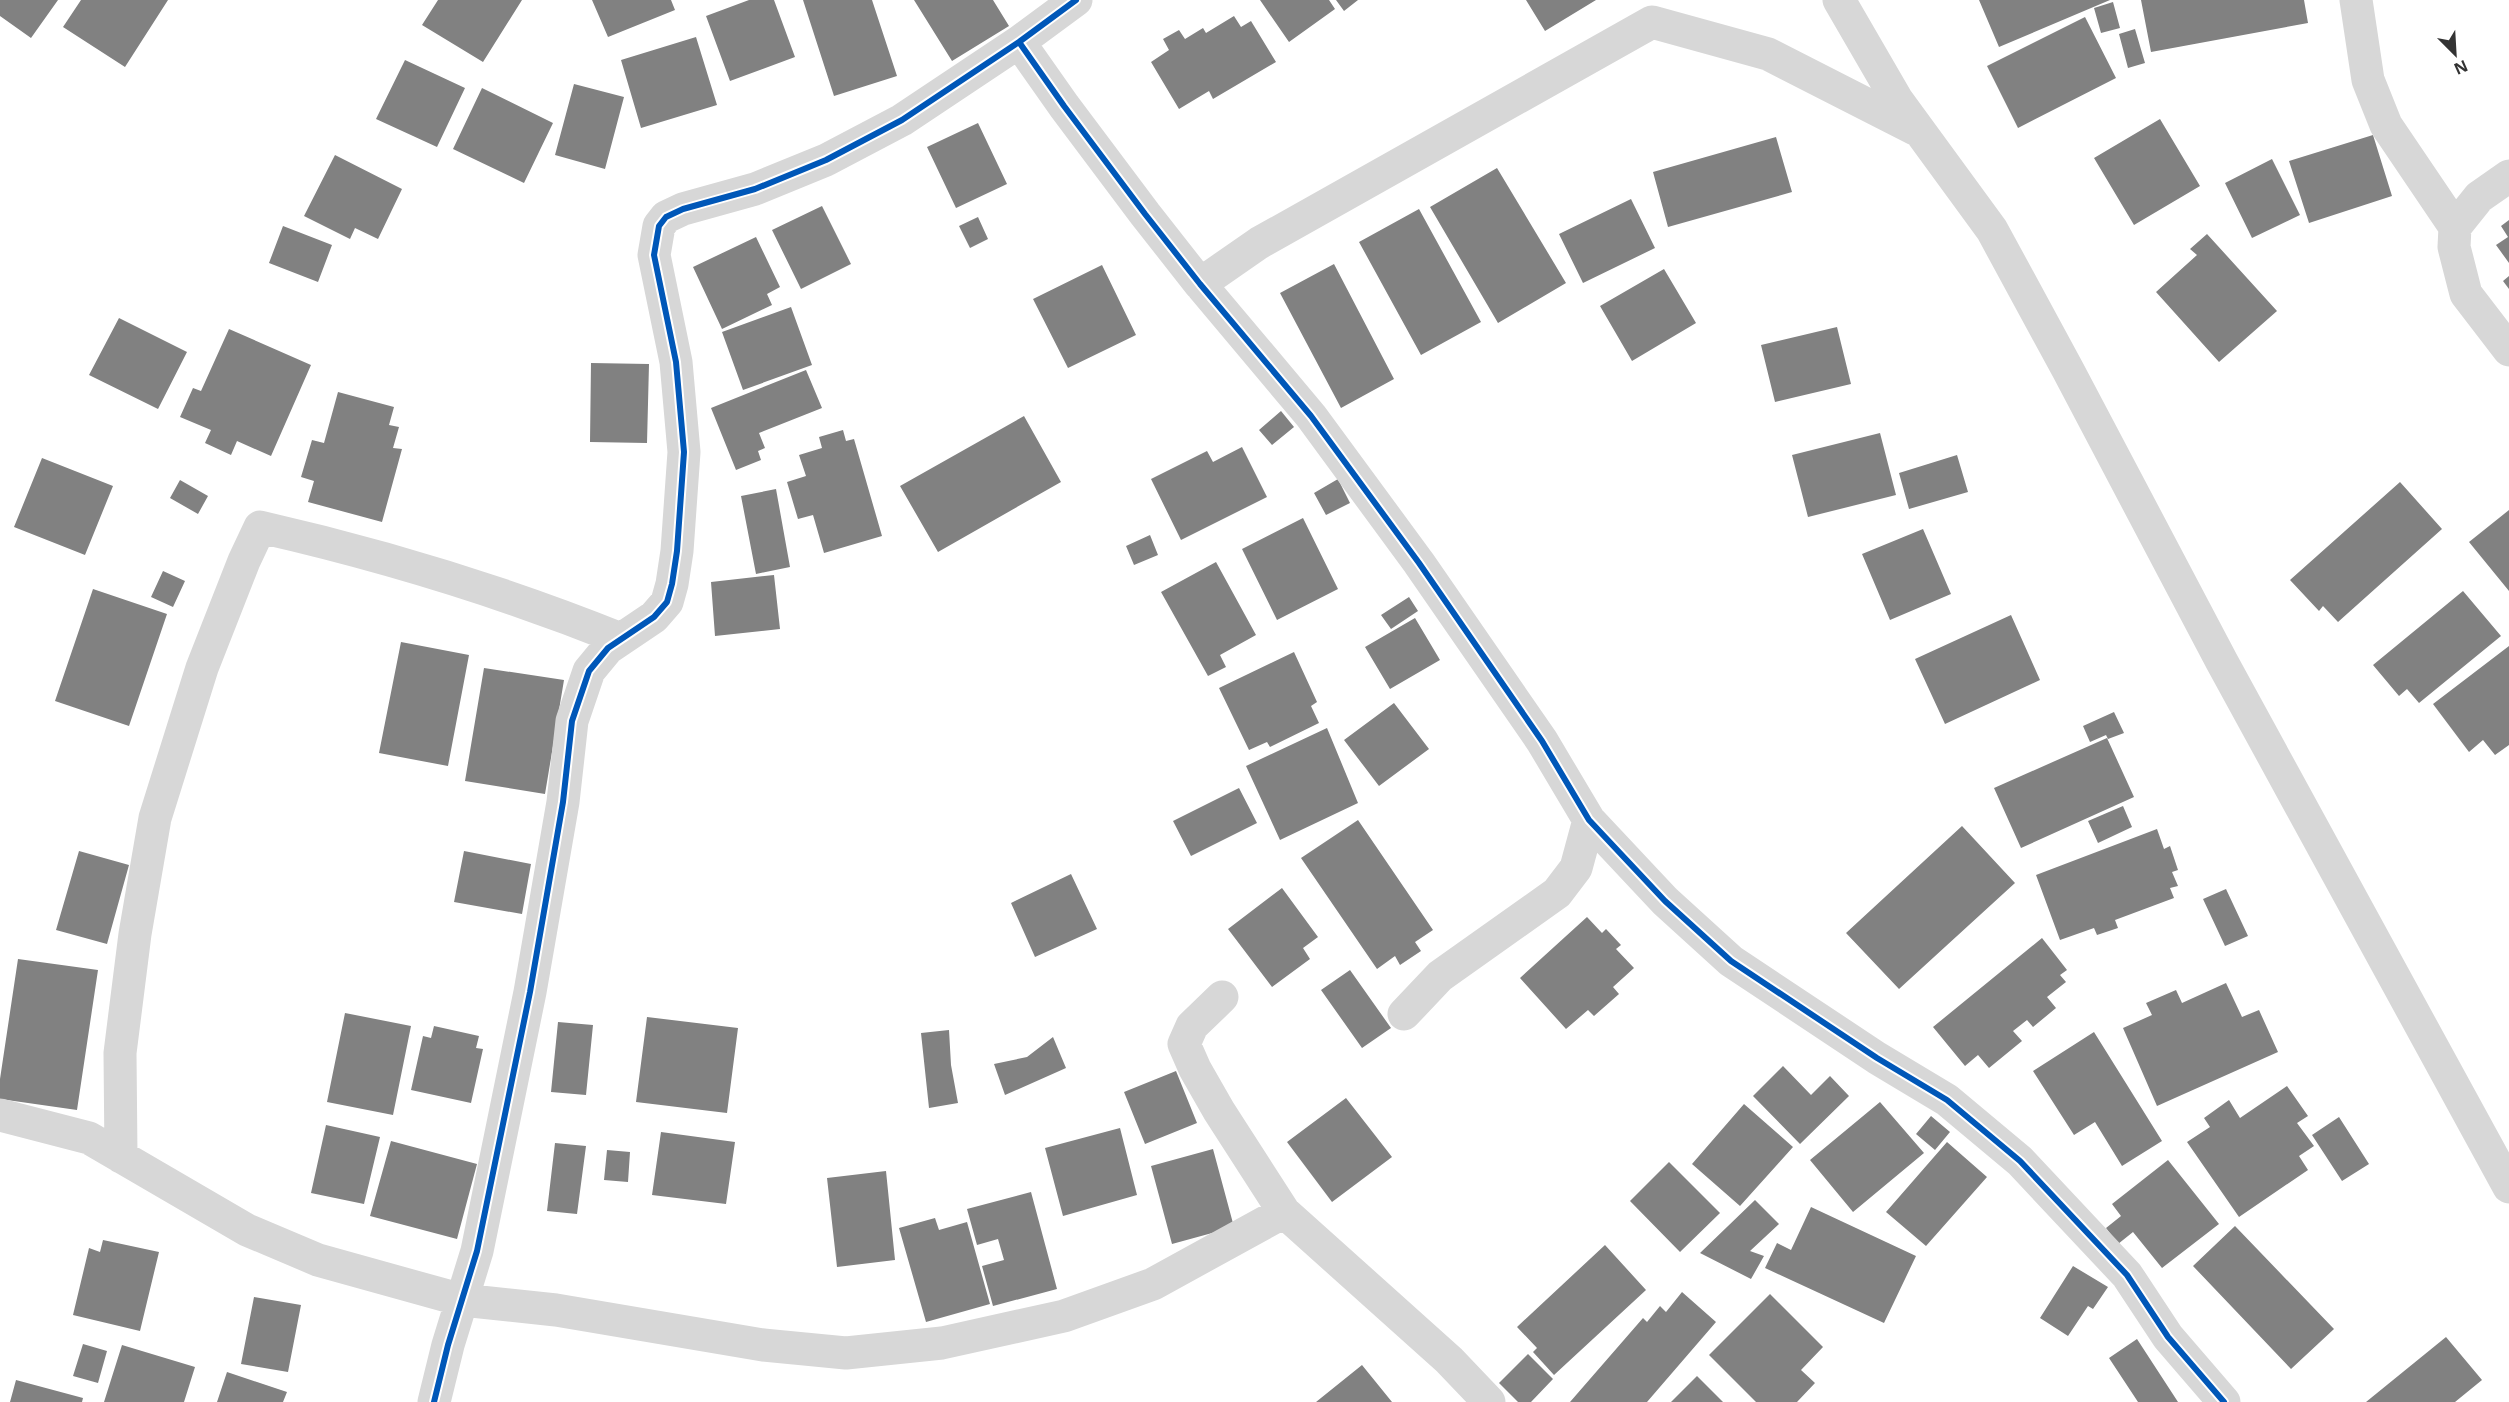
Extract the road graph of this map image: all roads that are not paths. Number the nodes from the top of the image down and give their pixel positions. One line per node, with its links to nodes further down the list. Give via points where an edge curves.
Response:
1 (1076, 0): 4 (street)
2 (1839, 0): 5 (street)
3 (2356, 0): 7 (street, via 2368,80 2386,125)
4 (1019, 42): 8 (street); 10 (street, via 902,120 826,160 755,189 683,209 658,226 654,255 676,362 684,452 678,550 667,602 654,617)
5 (1919, 131): 8 (street, via 1768,54 1652,22 1259,243); 16 (street, via 1992,230 2222,663)
6 (2509, 176): 7 (street, via 2479,197)
7 (2455, 227): 9 (street, via 2454,247 2466,294)
8 (1200, 284): 11 (street, via 1311,416 1419,563 1542,741)
9 (2509, 350)
10 (621, 639): 15 (street, via 543,608 335,544 260,527 202,668 155,818 120,1053); 18 (street, via 589,671 572,721 563,802 530,992 477,1251)
11 (1589, 820): 13 (street, via 1576,868 1557,893 1440,976); 21 (street, via 1665,901 1731,961 1947,1100 2020,1161 2127,1275 2169,1337)
12 (1222, 997): 17 (street, via 1192,1026 1184,1044 1219,1111)
13 (1404, 1014)
14 (0, 1115): 15 (street, via 89,1138)
15 (122, 1157): 18 (street, via 247,1230 318,1260)
16 (2509, 1187)
17 (1284, 1212): 18 (street, via 1153,1284 1064,1316 931,1344 846,1353 763,1345 556,1310); 20 (street, via 1449,1360)
18 (462, 1300): 19 (street)
19 (434, 1402)
20 (1489, 1402)
21 (2224, 1402)

